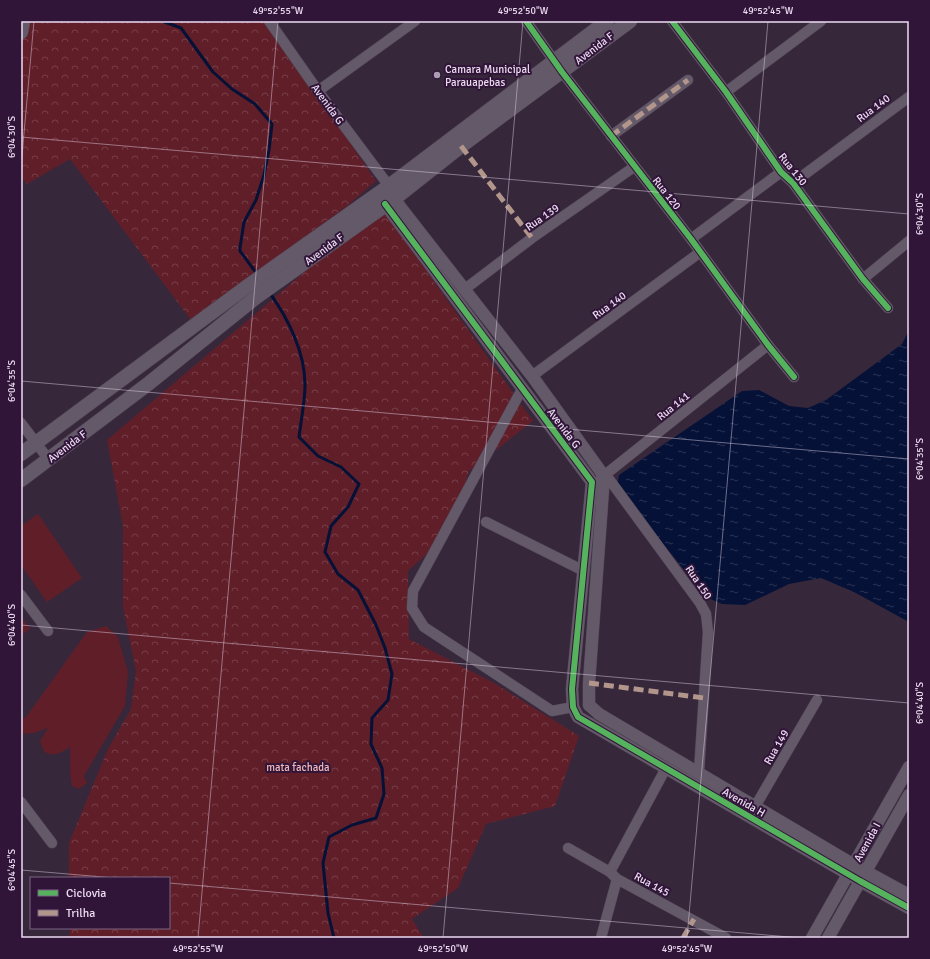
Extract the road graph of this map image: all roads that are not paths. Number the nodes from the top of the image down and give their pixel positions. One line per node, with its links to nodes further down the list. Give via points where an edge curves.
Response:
1 (23, 21): 9 (main road)
2 (270, 21): 13 (street, Avenida G)
3 (415, 21): 13 (street)
4 (526, 21): 10 (street, Rua 120)
5 (607, 21): 10 (main road, Avenida F)
6 (630, 21): 11 (main road, Avenida F)
7 (672, 21): 14 (street, Rua 130)
8 (821, 21): 14 (street)
9 (21, 32)
10 (554, 60): 11 (street, Rua 120); 20 (main road, Avenida F)
11 (562, 72): 16 (street, Rua 120); 20 (main road, Avenida F)
12 (688, 80): 16 (street)
13 (318, 92): 20 (street, Avenida G)
14 (726, 92): 18 (street, Rua 130)
15 (909, 97): 19 (street, Rua 140)
16 (611, 136): 17 (street, Rua 120)
17 (634, 167): 21 (street, Rua 120); 25 (street, Rua 139, via 532,238)
18 (781, 172): 19 (street, Rua 130); 21 (street)
19 (793, 182): 24 (street, Rua 130)
20 (389, 196): 25 (street, Avenida G); 30 (street, Avenida G); 32 (main road, Avenida F, via 276,266); 34 (main road, Avenida F)
21 (691, 239): 23 (street, Rua 120)
22 (909, 241): 24 (street)
23 (699, 253): 27 (street, Rua 120); 28 (street, Rua 140)
24 (863, 279): 26 (street, Rua 130)
25 (465, 289): 28 (street, Avenida G)
26 (888, 308)
27 (768, 345): 29 (street, Rua 120); 35 (street, Rua 141)
28 (532, 376): 35 (street, Avenida G)
29 (794, 377)
30 (522, 389): 37 (street, Avenida G); 44 (street, via 413,591 412,608 424,627 552,711)
31 (21, 423): 32 (street)
32 (36, 443): 33 (main road, Avenida F); 34 (street)
33 (21, 454)
34 (49, 460): 36 (main road, Avenida F)
35 (605, 476): 37 (street, Rua 141); 43 (street); 47 (street, Rua 150, via 690,588 706,614 708,632)
36 (21, 480)
37 (592, 482): 39 (street)
38 (486, 522): 39 (street)
39 (584, 571): 44 (street, via 572,689)
40 (21, 595): 41 (street)
41 (48, 631)
42 (816, 700): 50 (street, Rua 149)
43 (589, 704): 44 (street); 47 (street, Avenida H, via 599,714)
44 (573, 708): 46 (street, Avenida H, via 578,717)
45 (909, 767): 53 (street, Avenida I)
46 (666, 768): 53 (street, Avenida H); 54 (street)
47 (699, 772): 50 (street, Avenida H)
48 (909, 795): 55 (street, Avenida I)
49 (21, 802): 51 (street)
50 (756, 806): 53 (street, Avenida H)
51 (52, 843)
52 (568, 848): 54 (street, Rua 145)
53 (852, 870): 55 (street, Avenida H); 60 (street, Avenida I)
54 (613, 875): 58 (street); 59 (street, Rua 145)
55 (863, 876): 56 (street, Avenida H); 57 (street, Avenida H); 61 (street, Avenida I)
56 (909, 895)
57 (909, 908)
58 (601, 938)
59 (726, 938)
60 (812, 938)
61 (828, 938)

